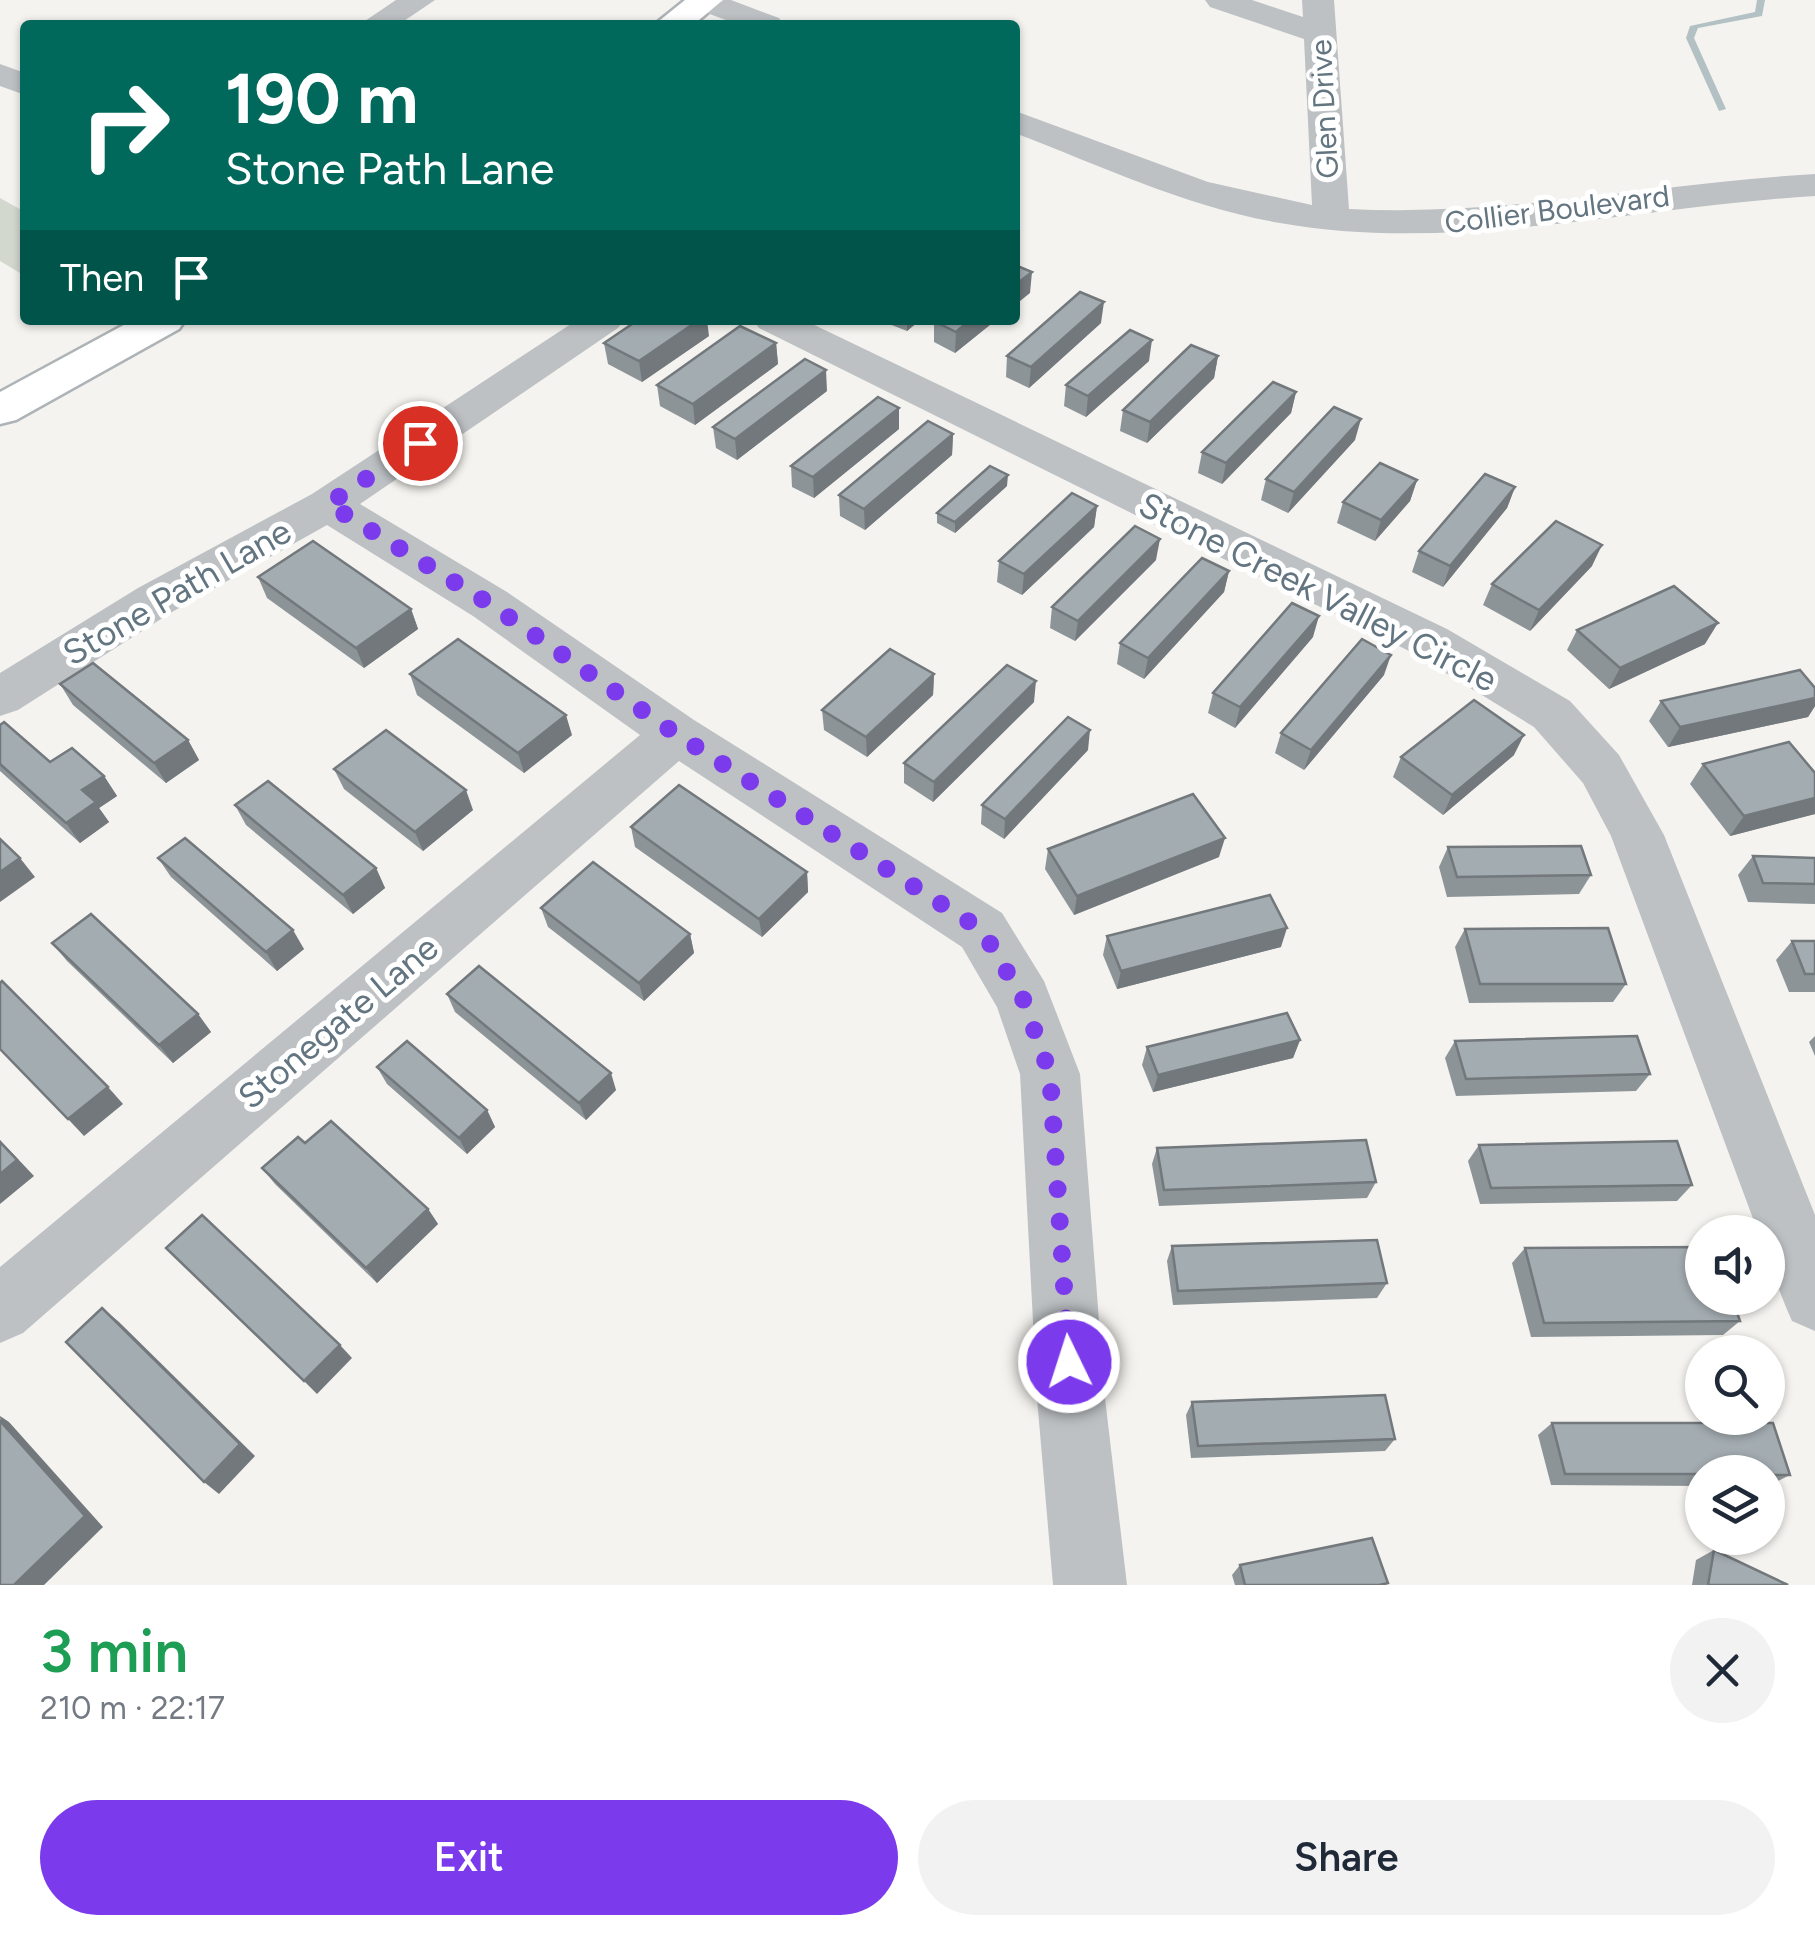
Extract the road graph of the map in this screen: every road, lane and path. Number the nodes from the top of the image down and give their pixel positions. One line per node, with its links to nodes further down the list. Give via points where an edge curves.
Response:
1 (419, 0): 5 (street)
2 (705, 0): 6 (main road); 7 (street)
3 (1221, 0): 4 (street)
4 (1319, 16): 10 (street, Glen Drive)
5 (384, 20)
6 (678, 20)
7 (755, 20)
8 (1020, 123): 10 (street, Collier Boulevard, via 1222,199)
9 (1815, 184): 10 (street, Collier Boulevard, via 1445,225)
10 (1331, 218)
11 (155, 325): 14 (main road)
12 (596, 325): 15 (street, Stone Path Lane)
13 (783, 325): 18 (street, Stone Creek Valley Circle, via 1430,640 1552,714 1600,769 1637,835)
14 (0, 410)
15 (328, 504): 16 (street, Stone Path Lane); 17 (street, via 490,604)
16 (0, 697)
17 (676, 734): 19 (street, Stonegate Lane); 20 (street, via 982,930 1023,999 1050,1074)
18 (1815, 1298)
19 (0, 1310)
20 (1090, 1585)

